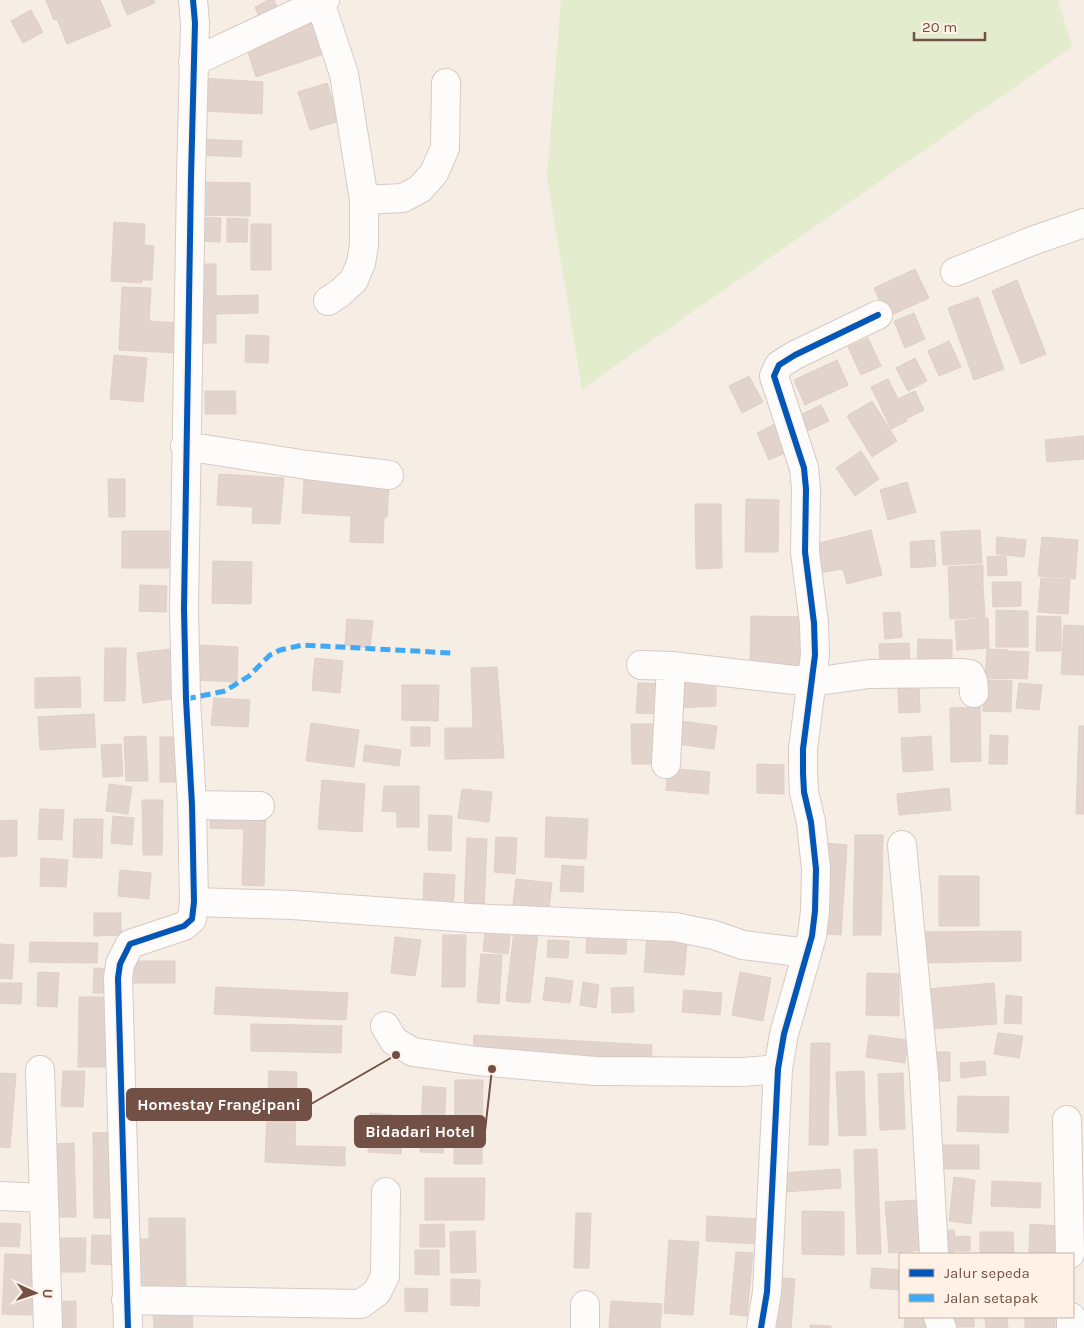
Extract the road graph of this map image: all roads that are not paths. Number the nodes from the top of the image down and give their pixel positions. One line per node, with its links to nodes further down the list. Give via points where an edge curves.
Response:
1 (193, 0): 3 (street)
2 (323, 1): 3 (street); 5 (street, via 344,74)
3 (193, 62): 10 (street)
4 (446, 83): 5 (street, via 445,148 434,173 420,189 403,198)
5 (364, 200): 8 (street, via 361,263 354,280)
6 (1084, 222): 7 (street)
7 (955, 272)
8 (328, 301)
9 (878, 315): 14 (street, via 795,354 779,365 774,376 804,468 805,552 814,623)
10 (186, 446): 11 (street, via 307,466); 17 (street, via 184,619)
11 (388, 475)
12 (641, 665): 13 (street)
13 (671, 666): 14 (street); 16 (street)
14 (812, 682): 15 (street, via 869,674 963,673 970,674); 21 (street, via 803,749 804,792 816,869 816,911)
15 (974, 693)
16 (666, 764)
17 (192, 805): 18 (street); 20 (street)
18 (260, 806)
19 (902, 845): 29 (street, via 924,1074)
20 (194, 902): 21 (street, via 675,927 743,945); 31 (street, via 192,919 188,923 130,944 120,964)
21 (807, 953): 23 (street, via 784,1034)
22 (384, 1026): 23 (street, via 394,1041 413,1052 477,1061 595,1071 734,1072)
23 (778, 1069): 34 (street, via 767,1292)
24 (40, 1070): 28 (street)
25 (1067, 1120): 30 (street)
26 (386, 1192): 31 (street, via 385,1276 377,1292 361,1304)
27 (0, 1196): 28 (street)
28 (44, 1198): 32 (street)
29 (934, 1253)
30 (1070, 1253)
31 (126, 1300): 33 (street)
32 (48, 1328)
33 (128, 1328)
34 (761, 1328)

